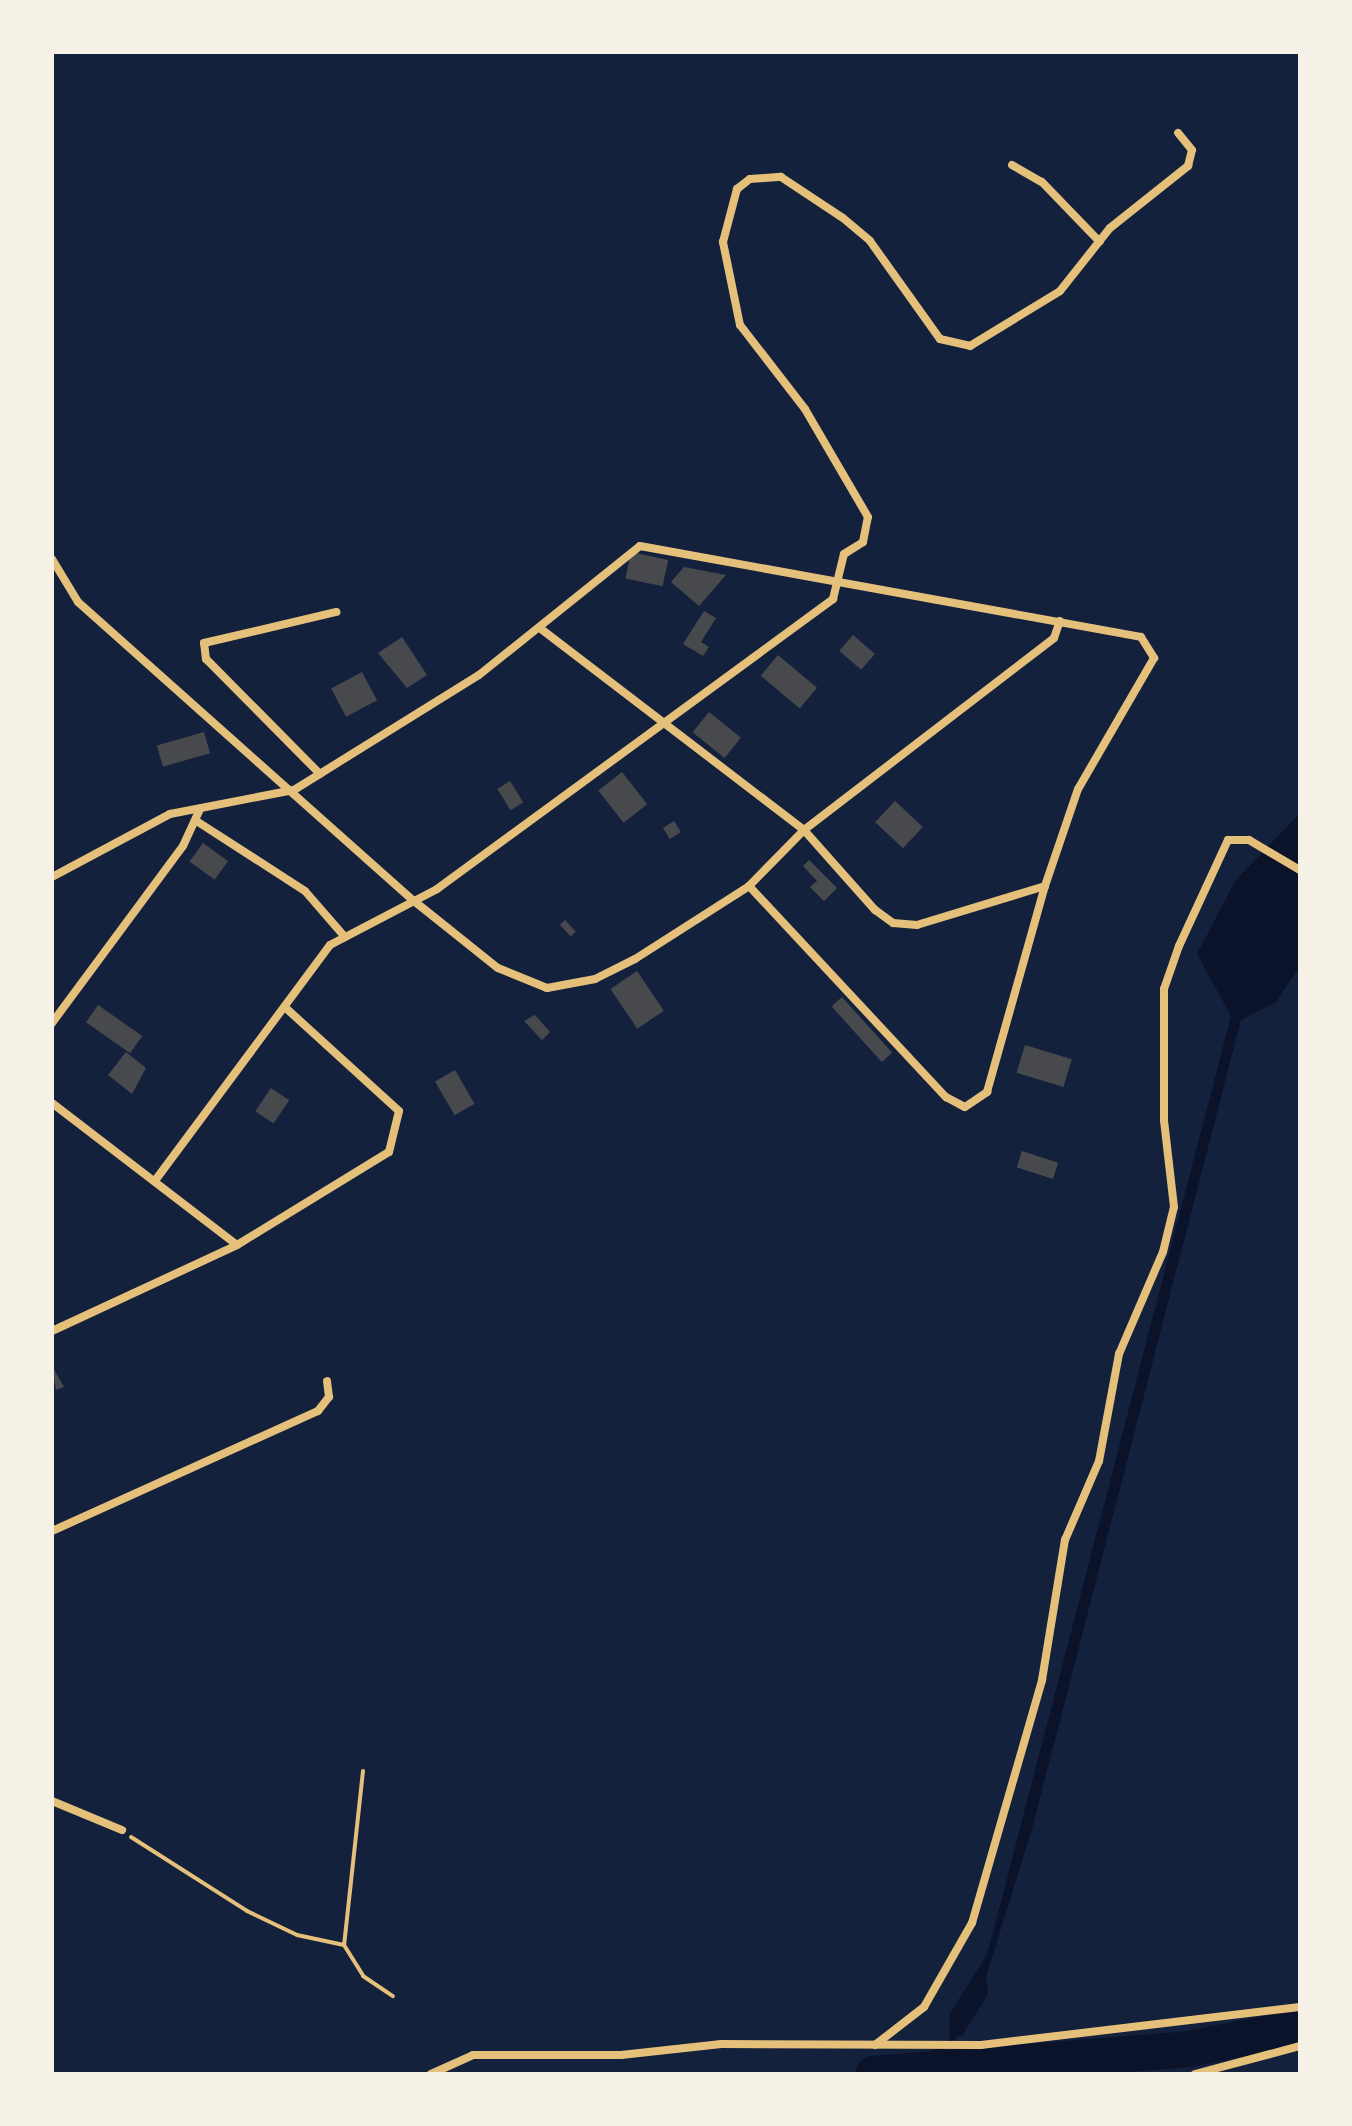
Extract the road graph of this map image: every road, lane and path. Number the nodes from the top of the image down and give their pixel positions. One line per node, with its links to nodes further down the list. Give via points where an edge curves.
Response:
1 (1178, 133): 3 (street, via 1192,150 1188,166)
2 (1012, 165): 3 (street, via 1042,182)
3 (1100, 242): 5 (street, via 1051,298 980,342 960,345 940,339 870,241 843,218 781,177 766,174 737,189 723,242 740,325 805,409 868,517 863,542 844,554)
4 (52, 559): 11 (street, via 78,602)
5 (838, 583): 7 (street); 8 (street, via 640,546); 9 (street, via 833,599)
6 (336, 612): 10 (street, via 204,643 206,659)
7 (1060, 621): 14 (street, via 1054,638); 18 (street, via 1141,637 1154,658 1078,789)
8 (541, 629): 9 (street); 10 (street)
9 (666, 728): 14 (street); 19 (street)
10 (320, 774): 11 (street)
11 (294, 790): 12 (street); 19 (street)
12 (200, 809): 13 (street); 16 (street, via 141,825)
13 (198, 822): 20 (street, via 305,891); 22 (street)
14 (804, 830): 17 (street); 18 (street, via 893,923 917,925)
15 (1300, 870): 35 (street, via 1249,840 1228,840 1179,946 1164,989 1164,1120 1174,1207 1163,1252 1119,1354 1099,1461 1065,1540 1042,1680 972,1923 924,2007)
16 (52, 877)
17 (749, 886): 18 (street, via 951,1102 965,1107 987,1092); 19 (street, via 635,959 595,979 547,988 498,968)
18 (1045, 886)
19 (414, 901): 20 (street)
20 (345, 937): 21 (street, via 330,945)
21 (286, 1008): 24 (street); 25 (street, via 391,1101 399,1133 382,1160)
22 (52, 1023)
23 (52, 1103): 24 (street)
24 (157, 1178): 25 (street)
25 (237, 1245): 26 (street)
26 (55, 1326)
27 (327, 1381): 28 (street, via 329,1397 318,1411)
28 (52, 1531)
29 (363, 1771): 32 (path)
30 (52, 1801): 31 (street)
31 (122, 1830): 32 (path, via 247,1911 297,1935)
32 (344, 1945): 33 (path, via 363,1976)
33 (393, 1996)
34 (1300, 2007): 35 (street, via 1205,2022 1150,2021 1078,2038)
35 (875, 2045): 37 (street, via 473,2055)
36 (1300, 2046): 38 (street)
37 (431, 2074)
38 (1195, 2074)

